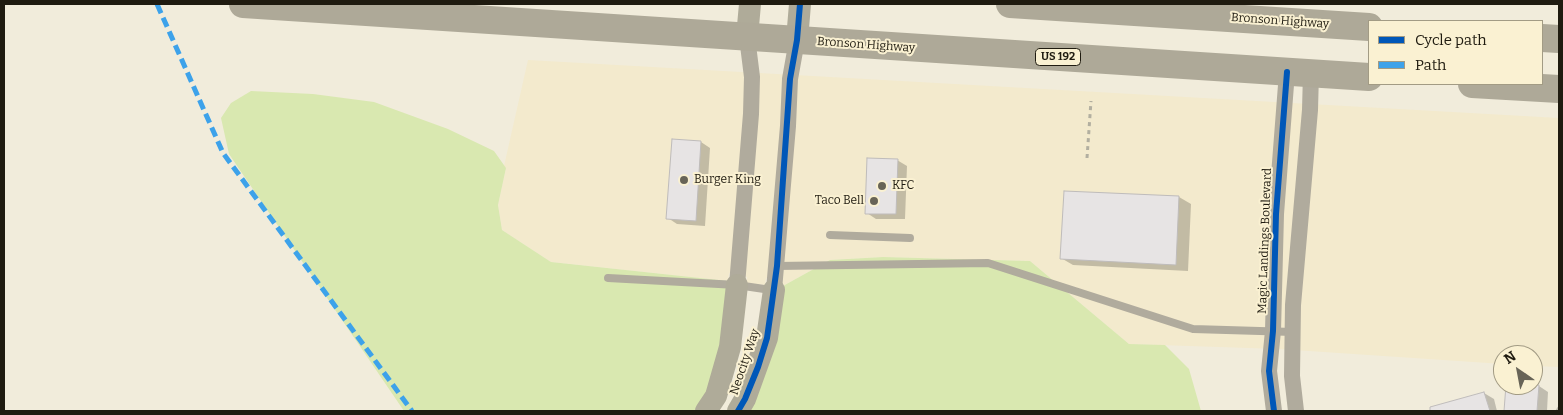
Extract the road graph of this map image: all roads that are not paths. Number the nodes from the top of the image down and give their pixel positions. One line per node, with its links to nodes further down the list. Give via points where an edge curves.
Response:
1 (243, 4): 7 (highway, Bronson Highway / US 192)
2 (750, 4): 7 (street)
3 (800, 4): 10 (street)
4 (1010, 4): 5 (highway, Bronson Highway)
5 (1098, 6): 6 (highway, Bronson Highway)
6 (1368, 27)
7 (747, 38): 10 (highway, Bronson Highway / US 192); 19 (street, via 752,77 751,114)
8 (1543, 38): 9 (highway)
9 (1559, 39)
10 (797, 40): 11 (highway, Bronson Highway / US 192); 17 (street, via 790,79)
11 (1299, 73): 12 (highway, Bronson Highway / US 192); 21 (street, Magic Landings Boulevard, via 1276,214); 22 (street, via 1310,110)
12 (1368, 77)
13 (1489, 85): 14 (highway)
14 (1559, 89)
15 (830, 235): 16 (lane)
16 (910, 238)
17 (777, 266): 20 (street); 21 (lane, via 988,263 1193,329)
18 (608, 278): 19 (lane)
19 (737, 285): 20 (lane); 23 (street, Neocity Way, via 730,346 716,396)
20 (774, 290): 24 (street, Neocity Way, via 767,338)
21 (1273, 331): 22 (lane); 25 (street, Magic Landings Boulevard, via 1269,371)
22 (1293, 332): 26 (street, via 1292,376)
23 (706, 411)
24 (738, 411)
25 (1274, 411)
26 (1296, 411)

